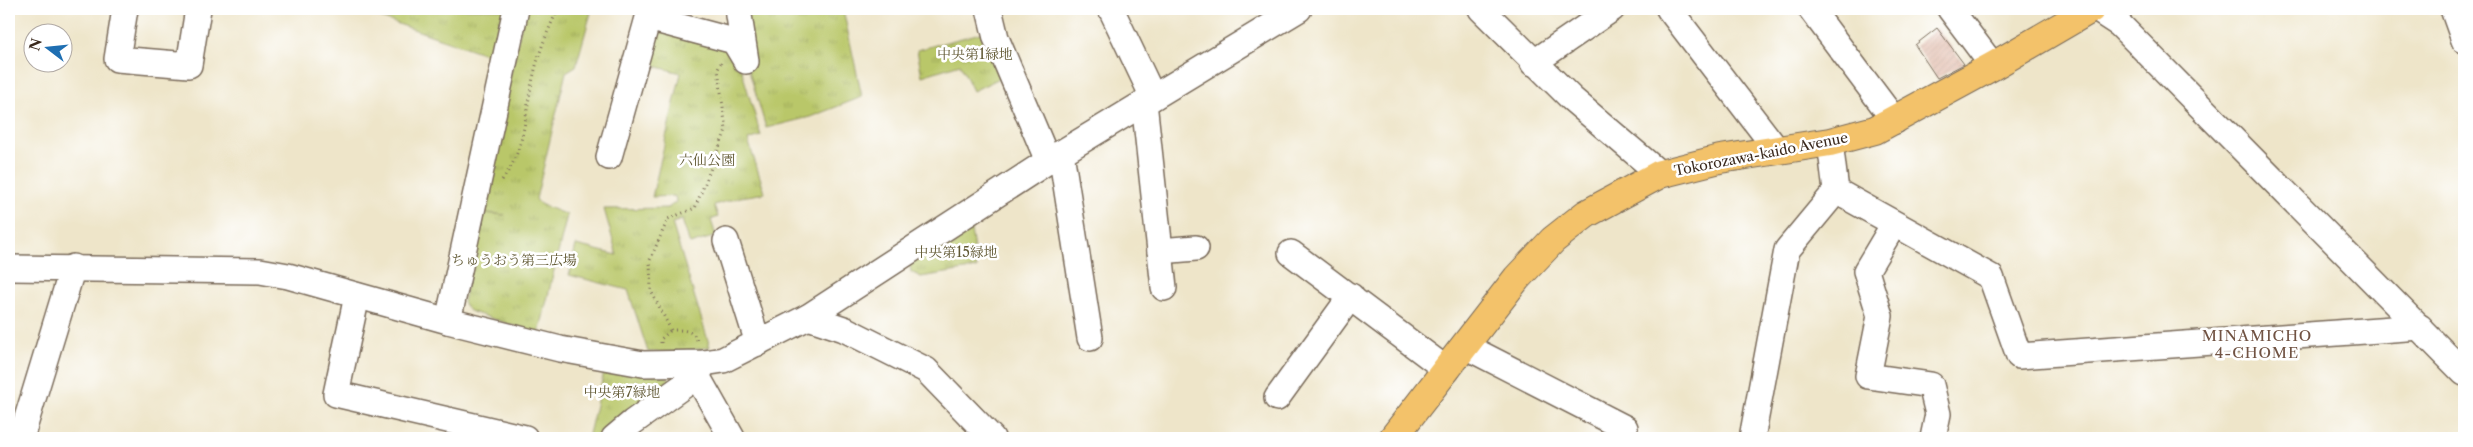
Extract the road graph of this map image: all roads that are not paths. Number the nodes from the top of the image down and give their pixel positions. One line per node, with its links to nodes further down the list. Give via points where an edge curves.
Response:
1 (125, 9): 2 (street, via 117,59 189,65)
2 (198, 9)
3 (516, 9): 38 (street)
4 (738, 9): 24 (street, via 746,61 734,41 648,18)
5 (989, 9): 23 (street, via 996,38)
6 (1111, 9): 19 (street)
7 (1299, 9): 19 (street)
8 (1481, 9): 17 (street)
9 (1612, 9): 17 (street)
10 (1669, 9): 22 (street)
11 (1811, 9): 20 (street)
12 (1950, 9): 18 (street)
13 (2090, 9): 18 (main road, Tokorozawa-kaido Avenue)
14 (2096, 9): 39 (street, via 2119,24)
15 (2453, 9): 16 (street)
16 (2464, 37)
17 (1533, 62): 25 (street)
18 (1993, 66): 20 (main road, Tokorozawa-kaido Avenue)
19 (1149, 99): 23 (street); 30 (street)
20 (1894, 121): 21 (main road, Tokorozawa-kaido Avenue, via 1875,130)
21 (1830, 142): 22 (main road, Tokorozawa-kaido Avenue); 26 (street)
22 (1777, 150): 25 (main road, Tokorozawa-kaido Avenue, via 1720,159)
23 (1055, 157): 37 (street); 40 (street, via 1094,289)
24 (608, 158)
25 (1660, 174): 42 (main road, Tokorozawa-kaido Avenue, via 1586,214 1553,240 1517,278)
26 (1836, 191): 27 (street); 54 (street, via 1787,250)
27 (1894, 224): 39 (street, via 1991,278 2019,356); 55 (street, via 1866,271 1880,316 1868,376 1931,386 1938,414)
28 (726, 241): 41 (street)
29 (1196, 248): 30 (street)
30 (1160, 252): 34 (street)
31 (1291, 253): 36 (street)
32 (73, 267): 33 (street); 35 (street, via 260,271); 48 (street)
33 (9, 268)
34 (1164, 288)
35 (357, 296): 38 (street); 49 (street, via 336,394)
36 (1350, 296): 44 (street); 46 (street)
37 (808, 317): 41 (street); 52 (street, via 844,329 926,370)
38 (448, 321): 43 (street, via 537,344 643,364)
39 (2420, 327): 45 (street)
40 (1090, 338)
41 (758, 343): 43 (street)
42 (1465, 346): 44 (main road, Tokorozawa-kaido Avenue); 47 (street)
43 (700, 370): 50 (street); 51 (street)
44 (1447, 370): 53 (main road, Tokorozawa-kaido Avenue)
45 (2464, 373)
46 (1277, 398)
47 (1609, 429)
48 (21, 438)
49 (525, 438)
50 (614, 438)
51 (732, 438)
52 (992, 438)
53 (1394, 438)
54 (1752, 438)
55 (1933, 438)

